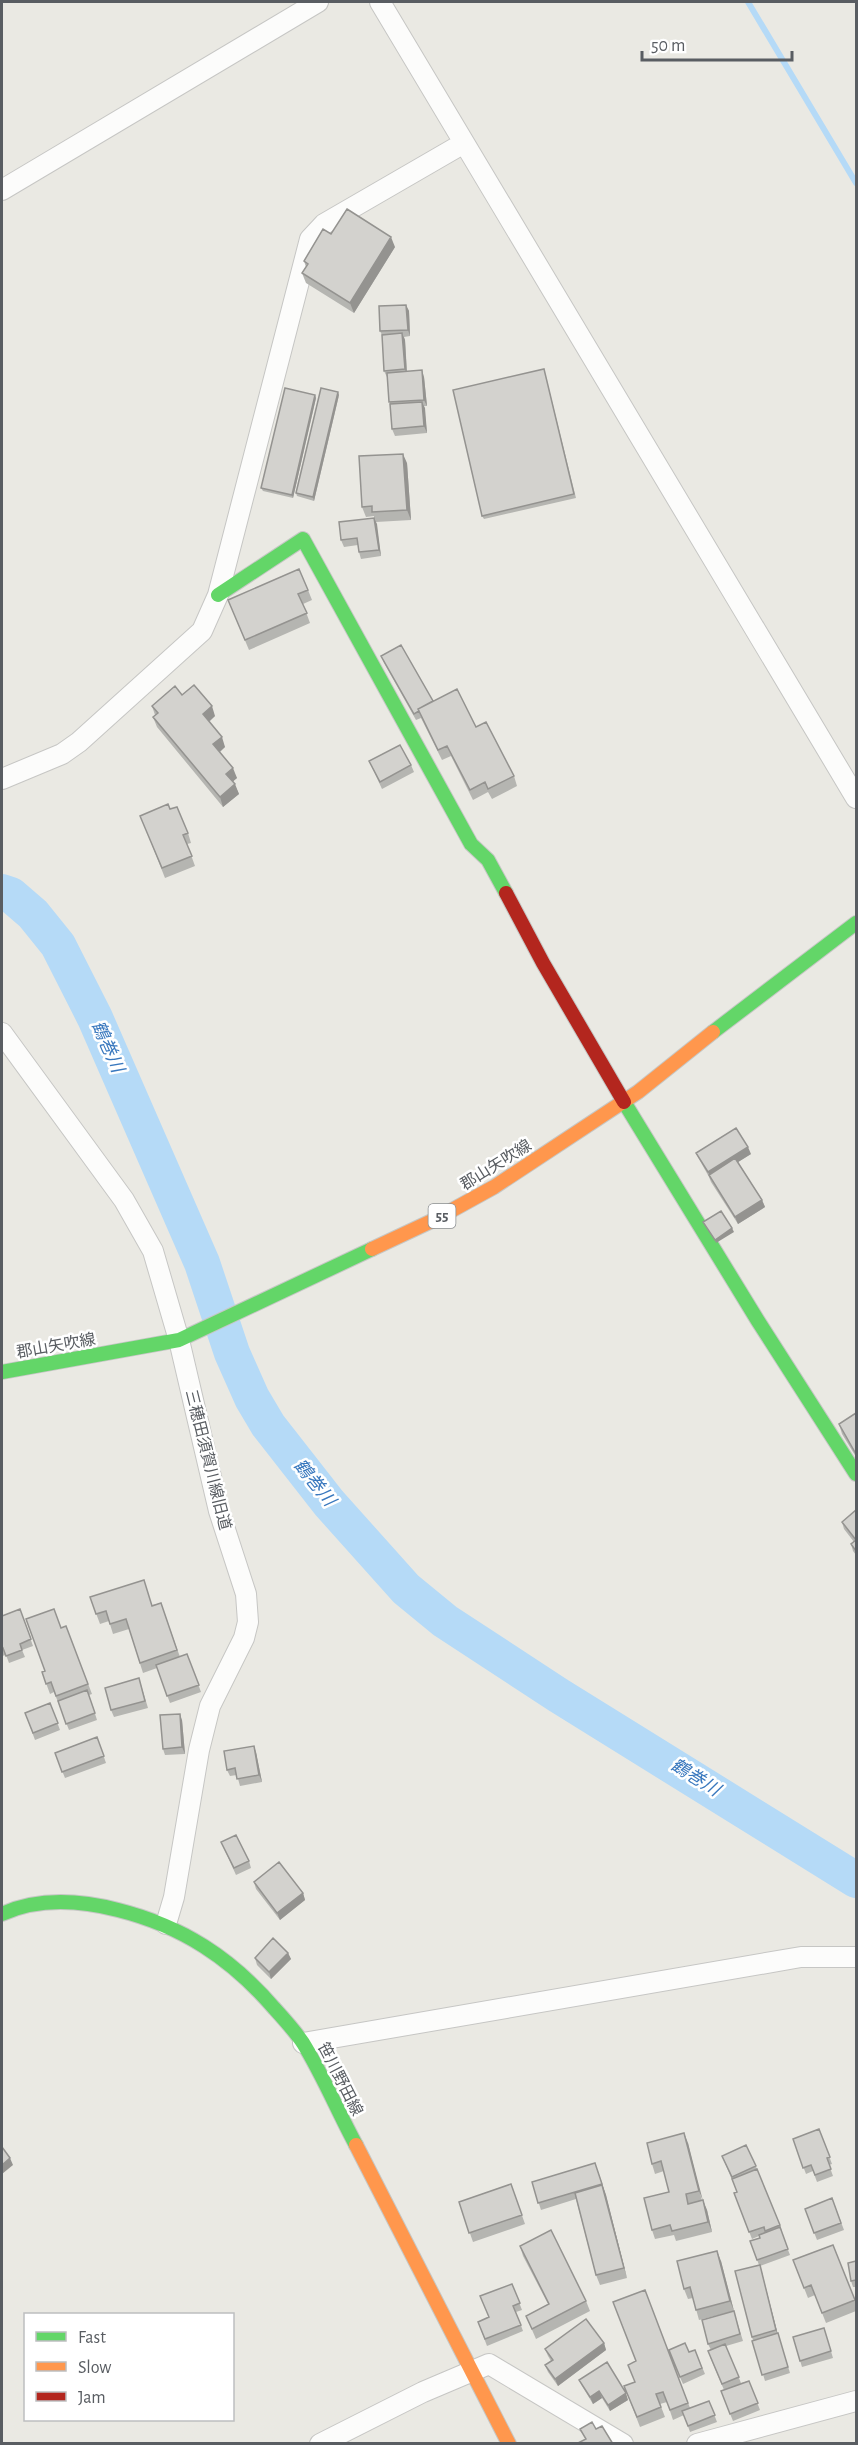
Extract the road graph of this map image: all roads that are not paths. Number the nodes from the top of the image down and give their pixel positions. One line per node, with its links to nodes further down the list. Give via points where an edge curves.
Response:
1 (318, 2): 4 (street)
2 (380, 2): 3 (street)
3 (464, 143): 5 (street, via 324,224 310,239); 7 (street)
4 (2, 190)
5 (218, 595): 6 (street, via 202,631 79,742 62,754); 10 (street, via 303,538 471,844 488,860)
6 (2, 779)
7 (856, 798)
8 (856, 923): 10 (street, 郡山矢吹線 / 55)
9 (2, 1033): 11 (street, 三穂田須賀川線旧道, via 124,1200 153,1251)
10 (624, 1101): 11 (street, 郡山矢吹線 / 55, via 494,1187 436,1219); 13 (street)
11 (179, 1340): 12 (street, 郡山矢吹線 / 55); 15 (street, 三穂田須賀川線旧道, via 219,1511 246,1594 248,1622 210,1706)
12 (2, 1372)
13 (856, 1474)
14 (2, 1914): 15 (street, 笹川野田線, via 30,1903 90,1902)
15 (166, 1924): 17 (street, 笹川野田線, via 227,1961 267,1999)
16 (856, 1957): 17 (street, via 801,1956)
17 (303, 2043): 18 (street, 笹川野田線)
18 (472, 2370): 20 (street); 21 (street, 笹川野田線); 22 (street, via 489,2364)
19 (856, 2401): 23 (street)
20 (320, 2444)
21 (509, 2444)
22 (623, 2444)
23 (697, 2444)

